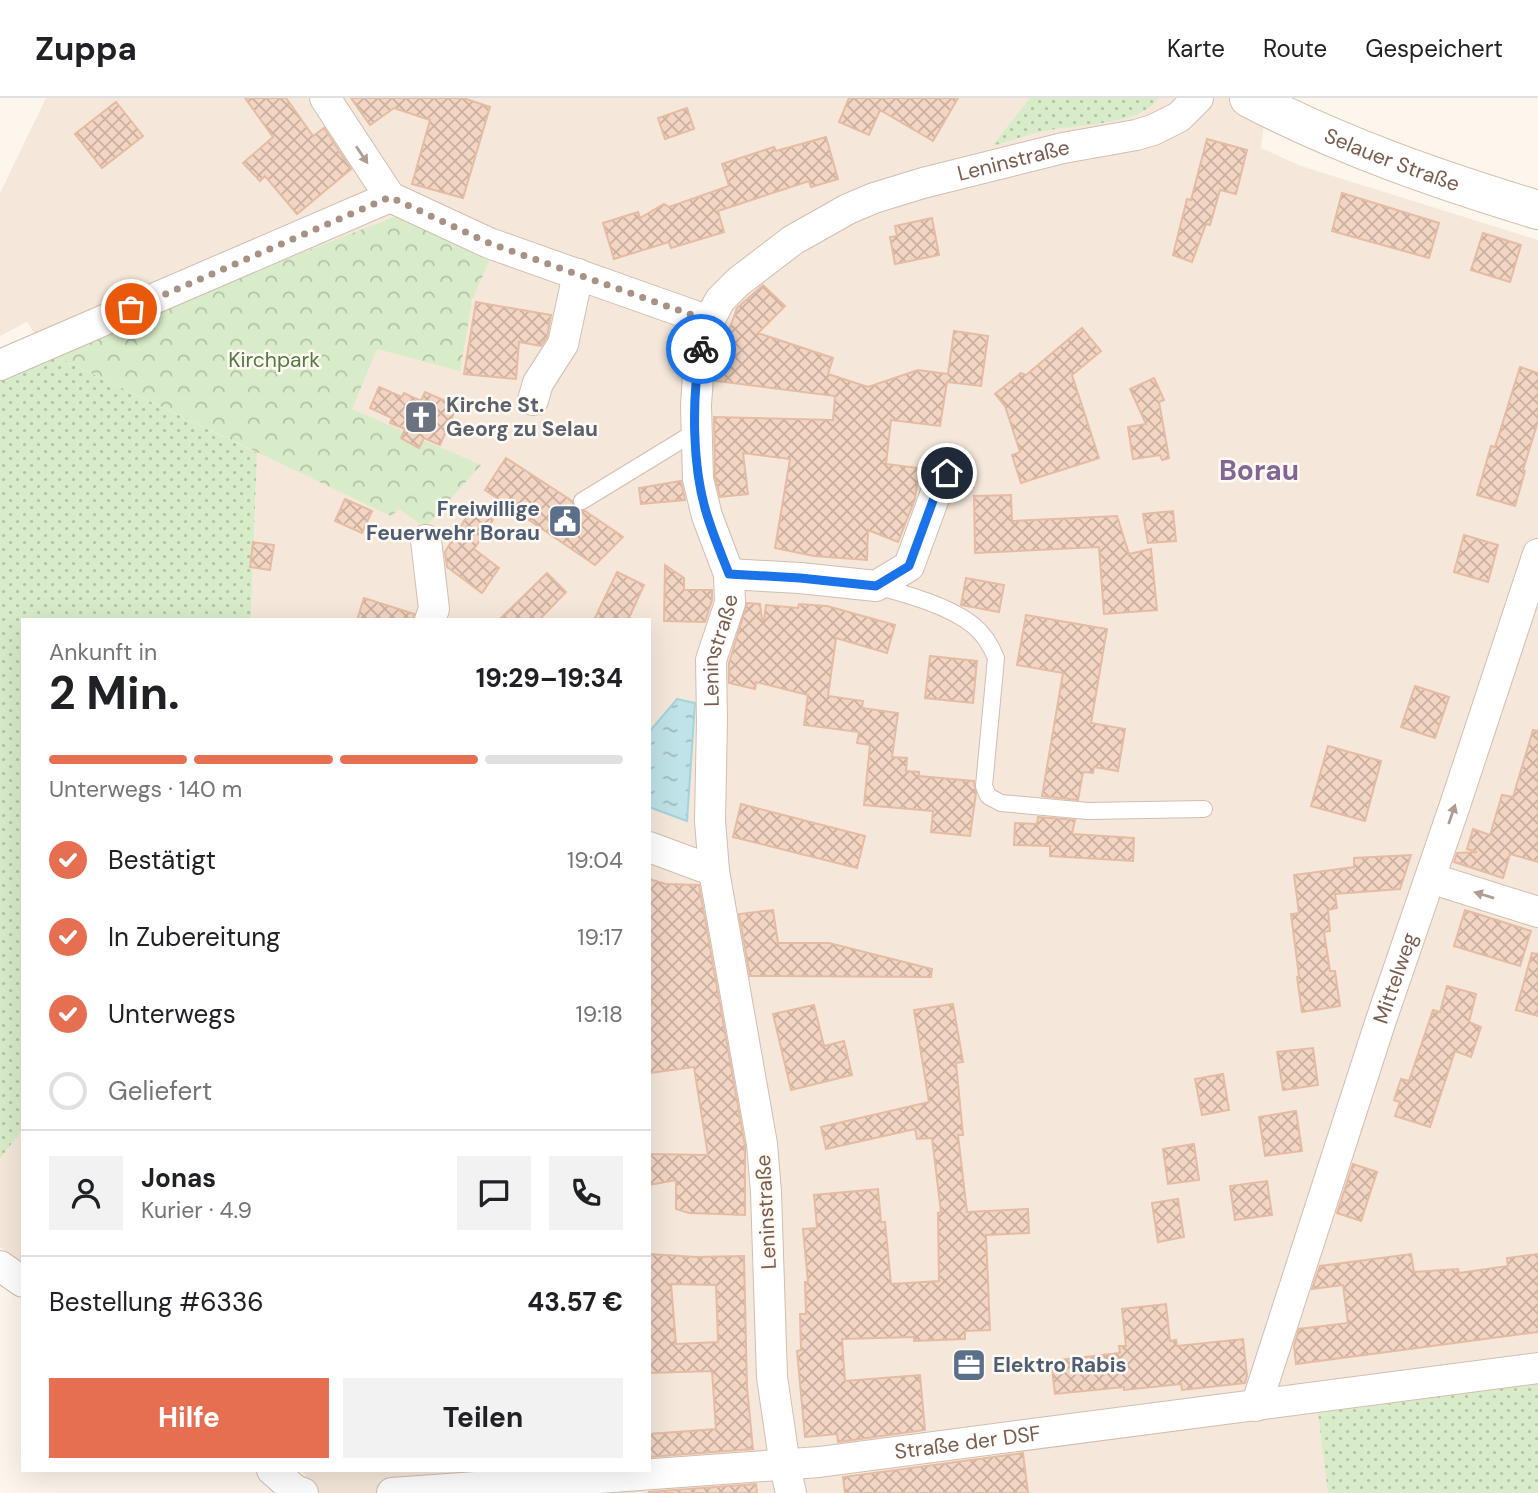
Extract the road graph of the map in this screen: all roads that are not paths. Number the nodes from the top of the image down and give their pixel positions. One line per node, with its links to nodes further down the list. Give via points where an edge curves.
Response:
1 (325, 98): 4 (street, one-way to 4)
2 (1198, 98): 7 (street, Leninstraße, via 1179,117 1153,130 923,183 848,209 793,240 738,282 720,300)
3 (1273, 103): 5 (main road, Selauer Straße, via 1339,141)
4 (390, 197): 6 (street, via 489,243); 8 (street)
5 (1538, 210)
6 (578, 274): 7 (street); 9 (street, via 563,344 538,383)
7 (709, 321): 10 (street, Leninstraße, via 699,362)
8 (0, 365)
9 (533, 400)
10 (695, 432): 12 (lane); 15 (street, Leninstraße, via 698,479)
11 (947, 473): 16 (street, via 909,566)
12 (582, 501)
13 (426, 540): 17 (street)
14 (1538, 554): 21 (street, Mittelweg, one-way to 14)
15 (729, 574): 16 (street); 20 (street, Leninstraße, via 730,603 711,660)
16 (876, 586): 18 (lane, via 957,614 990,644 996,658 984,786 988,796 1001,803 1088,811)
17 (436, 616)
18 (1204, 809)
19 (651, 848): 20 (street)
20 (714, 871): 27 (street, Leninstraße, via 762,1143 772,1377)
21 (1430, 878): 22 (street, one-way to 21); 26 (street, Mittelweg)
22 (1538, 912)
23 (0, 1266): 24 (street)
24 (21, 1281)
25 (1538, 1367): 26 (street, Straße der DSF)
26 (1256, 1406): 27 (street, Straße der DSF)
27 (788, 1480): 28 (street, Straße der DSF)
28 (392, 1493)

